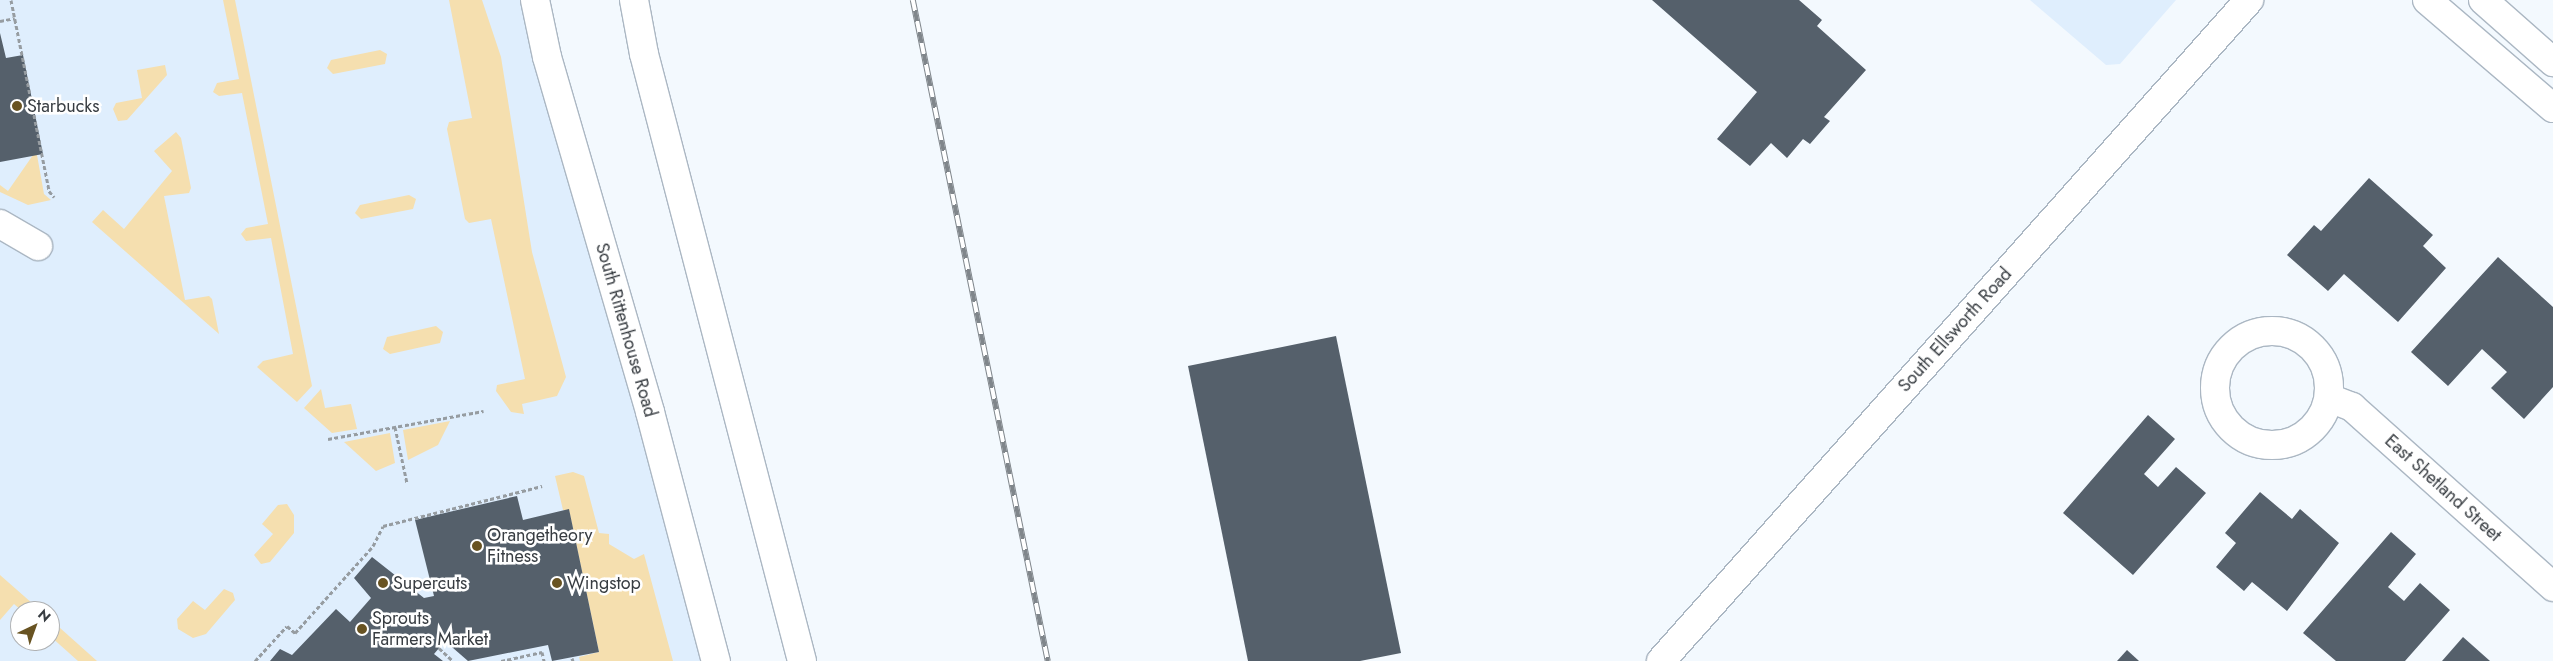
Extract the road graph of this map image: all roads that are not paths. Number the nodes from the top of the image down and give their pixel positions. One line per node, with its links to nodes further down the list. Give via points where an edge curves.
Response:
1 (536, 0): 12 (street, South Rittenhouse Road, via 547,57 650,412)
2 (634, 0): 13 (street, via 644,54)
3 (2250, 0): 14 (street, South Ellsworth Road)
4 (2427, 0): 7 (street)
5 (2483, 0): 6 (street)
6 (2553, 62)
7 (2553, 108)
8 (0, 224): 9 (street)
9 (38, 246)
10 (2329, 398): 10 (street, via 2329,379 2310,345 2295,335 2276,330 2257,333 2240,341 2226,354 2218,371 2215,390 2219,408 2228,424 2259,443 2295,440 2322,416); 11 (street, East Shetland Street, via 2352,407)
11 (2553, 587)
12 (716, 661)
13 (802, 661)
14 (1661, 661)

